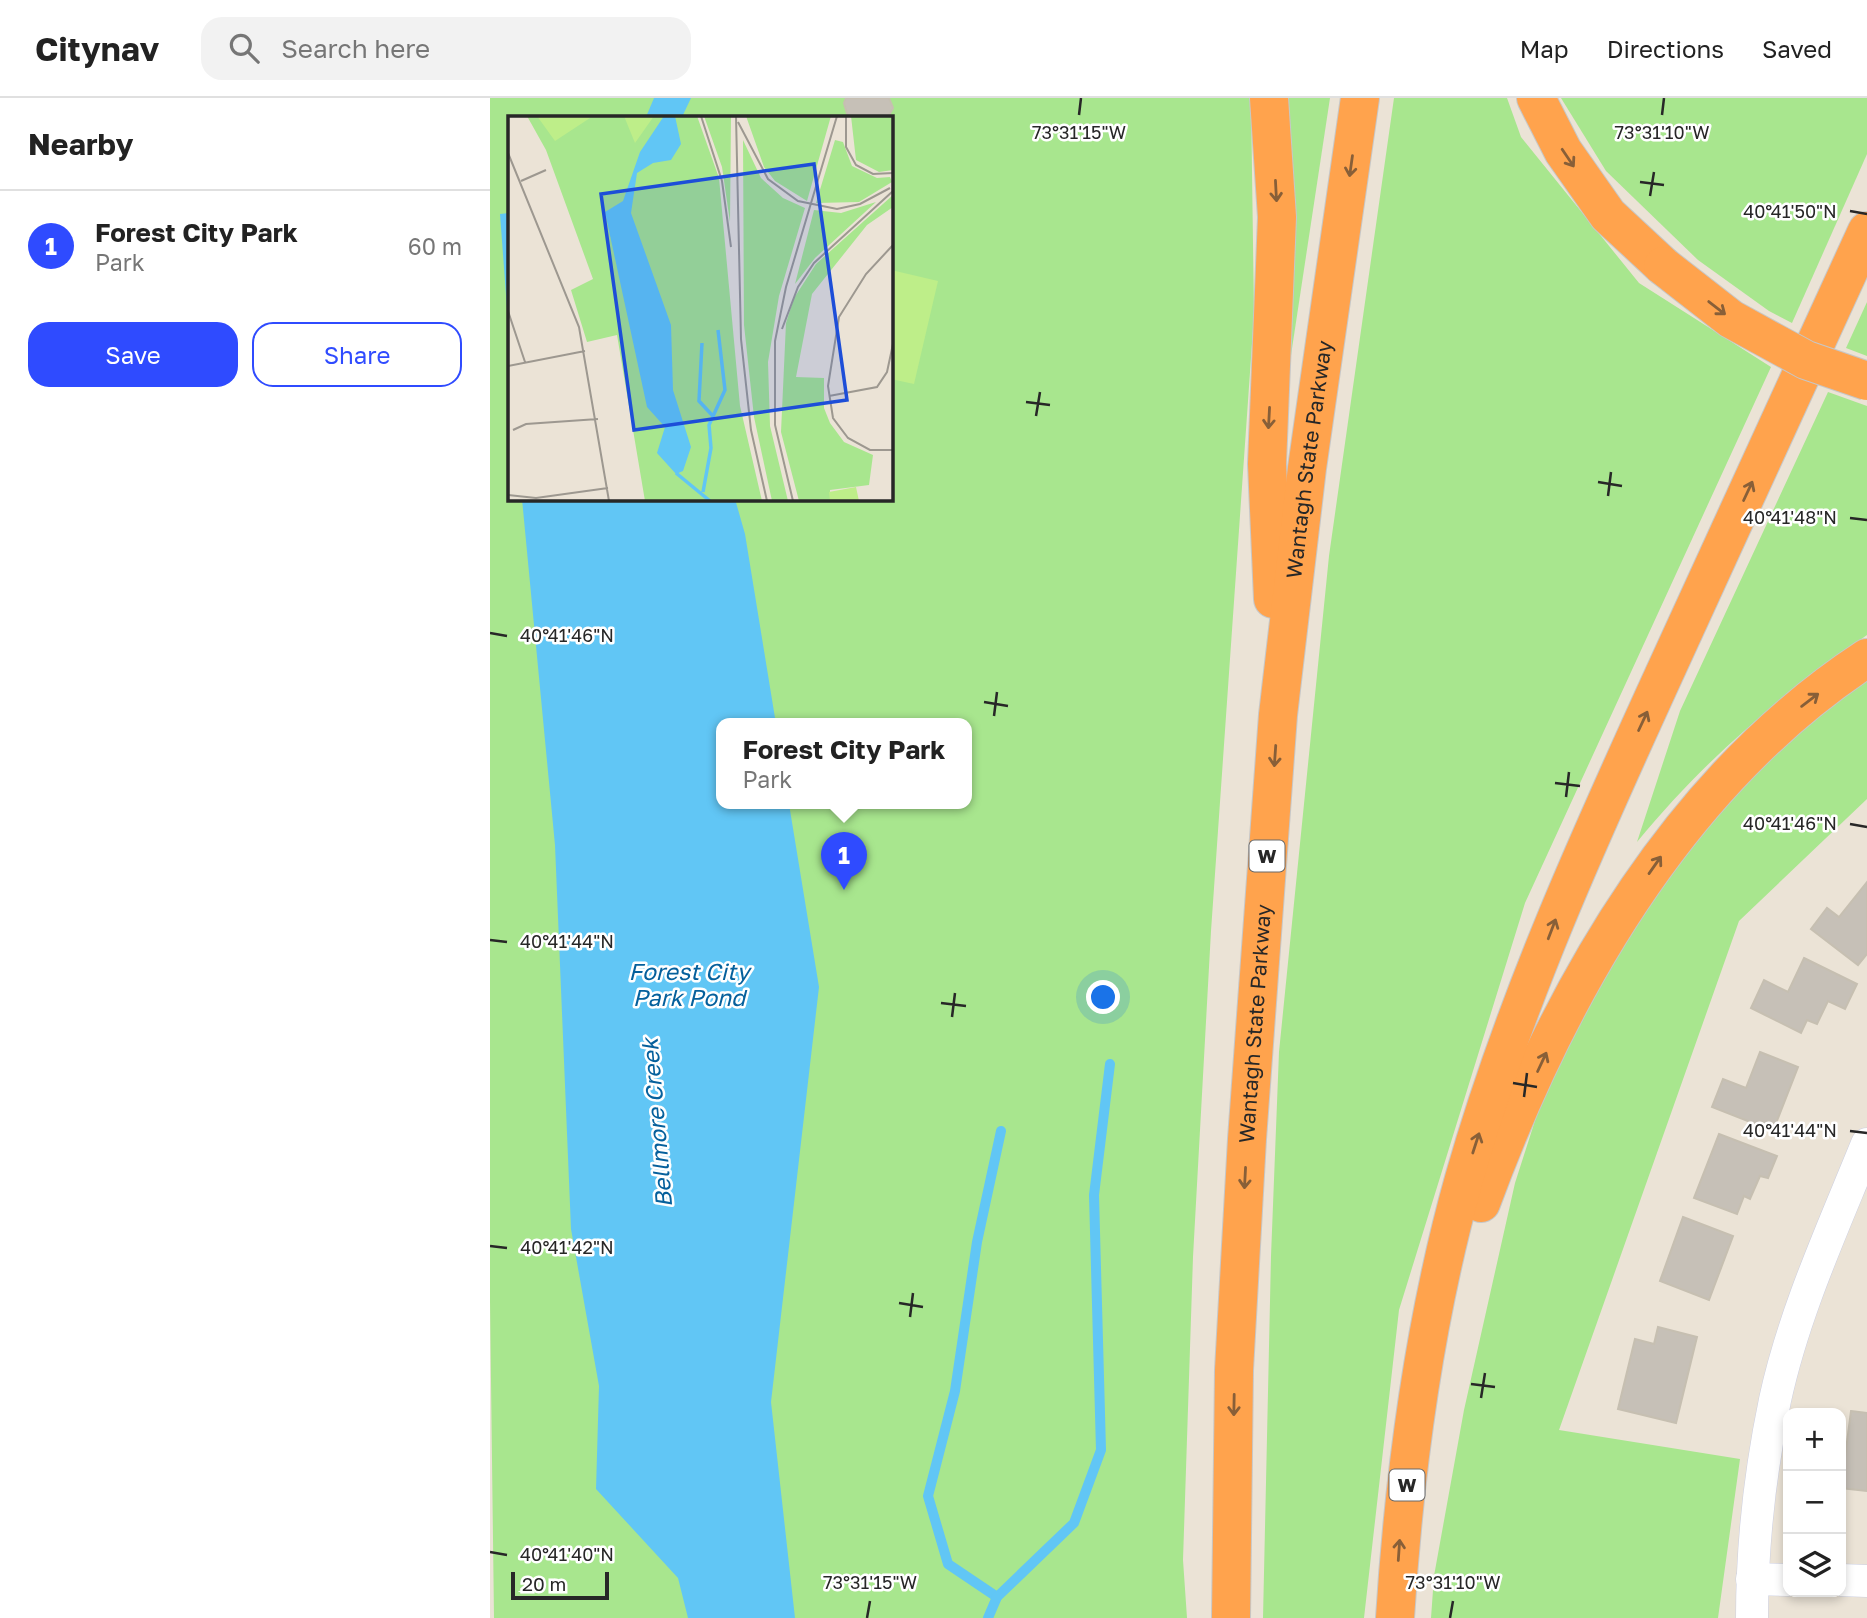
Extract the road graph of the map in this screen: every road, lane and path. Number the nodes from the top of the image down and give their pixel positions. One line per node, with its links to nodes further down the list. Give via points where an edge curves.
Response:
1 (1269, 98): 7 (highway, one-way to 7, via 1277,217 1267,464)
2 (1360, 98): 7 (highway, Wantagh State Parkway / W, one-way to 7, via 1307,468)
3 (1536, 98): 5 (highway, one-way to 5, bridge, via 1563,151 1608,215 1663,266 1731,319 1806,360)
4 (1867, 231): 9 (highway, W, one-way to 4, via 1464,1180 1519,1013 1577,866)
5 (1867, 381)
6 (1867, 658): 9 (highway, one-way to 6, via 1521,1106 1560,1021 1606,938 1657,860 1717,788 1780,722)
7 (1278, 715): 14 (highway, Wantagh State Parkway / W, one-way to 14, via 1234,1370)
8 (1867, 1144): 10 (street, via 1805,1297 1775,1399 1756,1514)
9 (1426, 1353): 15 (highway, W, one-way to 9, via 1400,1533)
10 (1752, 1579): 11 (street); 16 (street)
11 (1783, 1580)
12 (1846, 1580): 13 (street)
13 (1867, 1581)
14 (1231, 1618)
15 (1395, 1618)
16 (1752, 1618)

